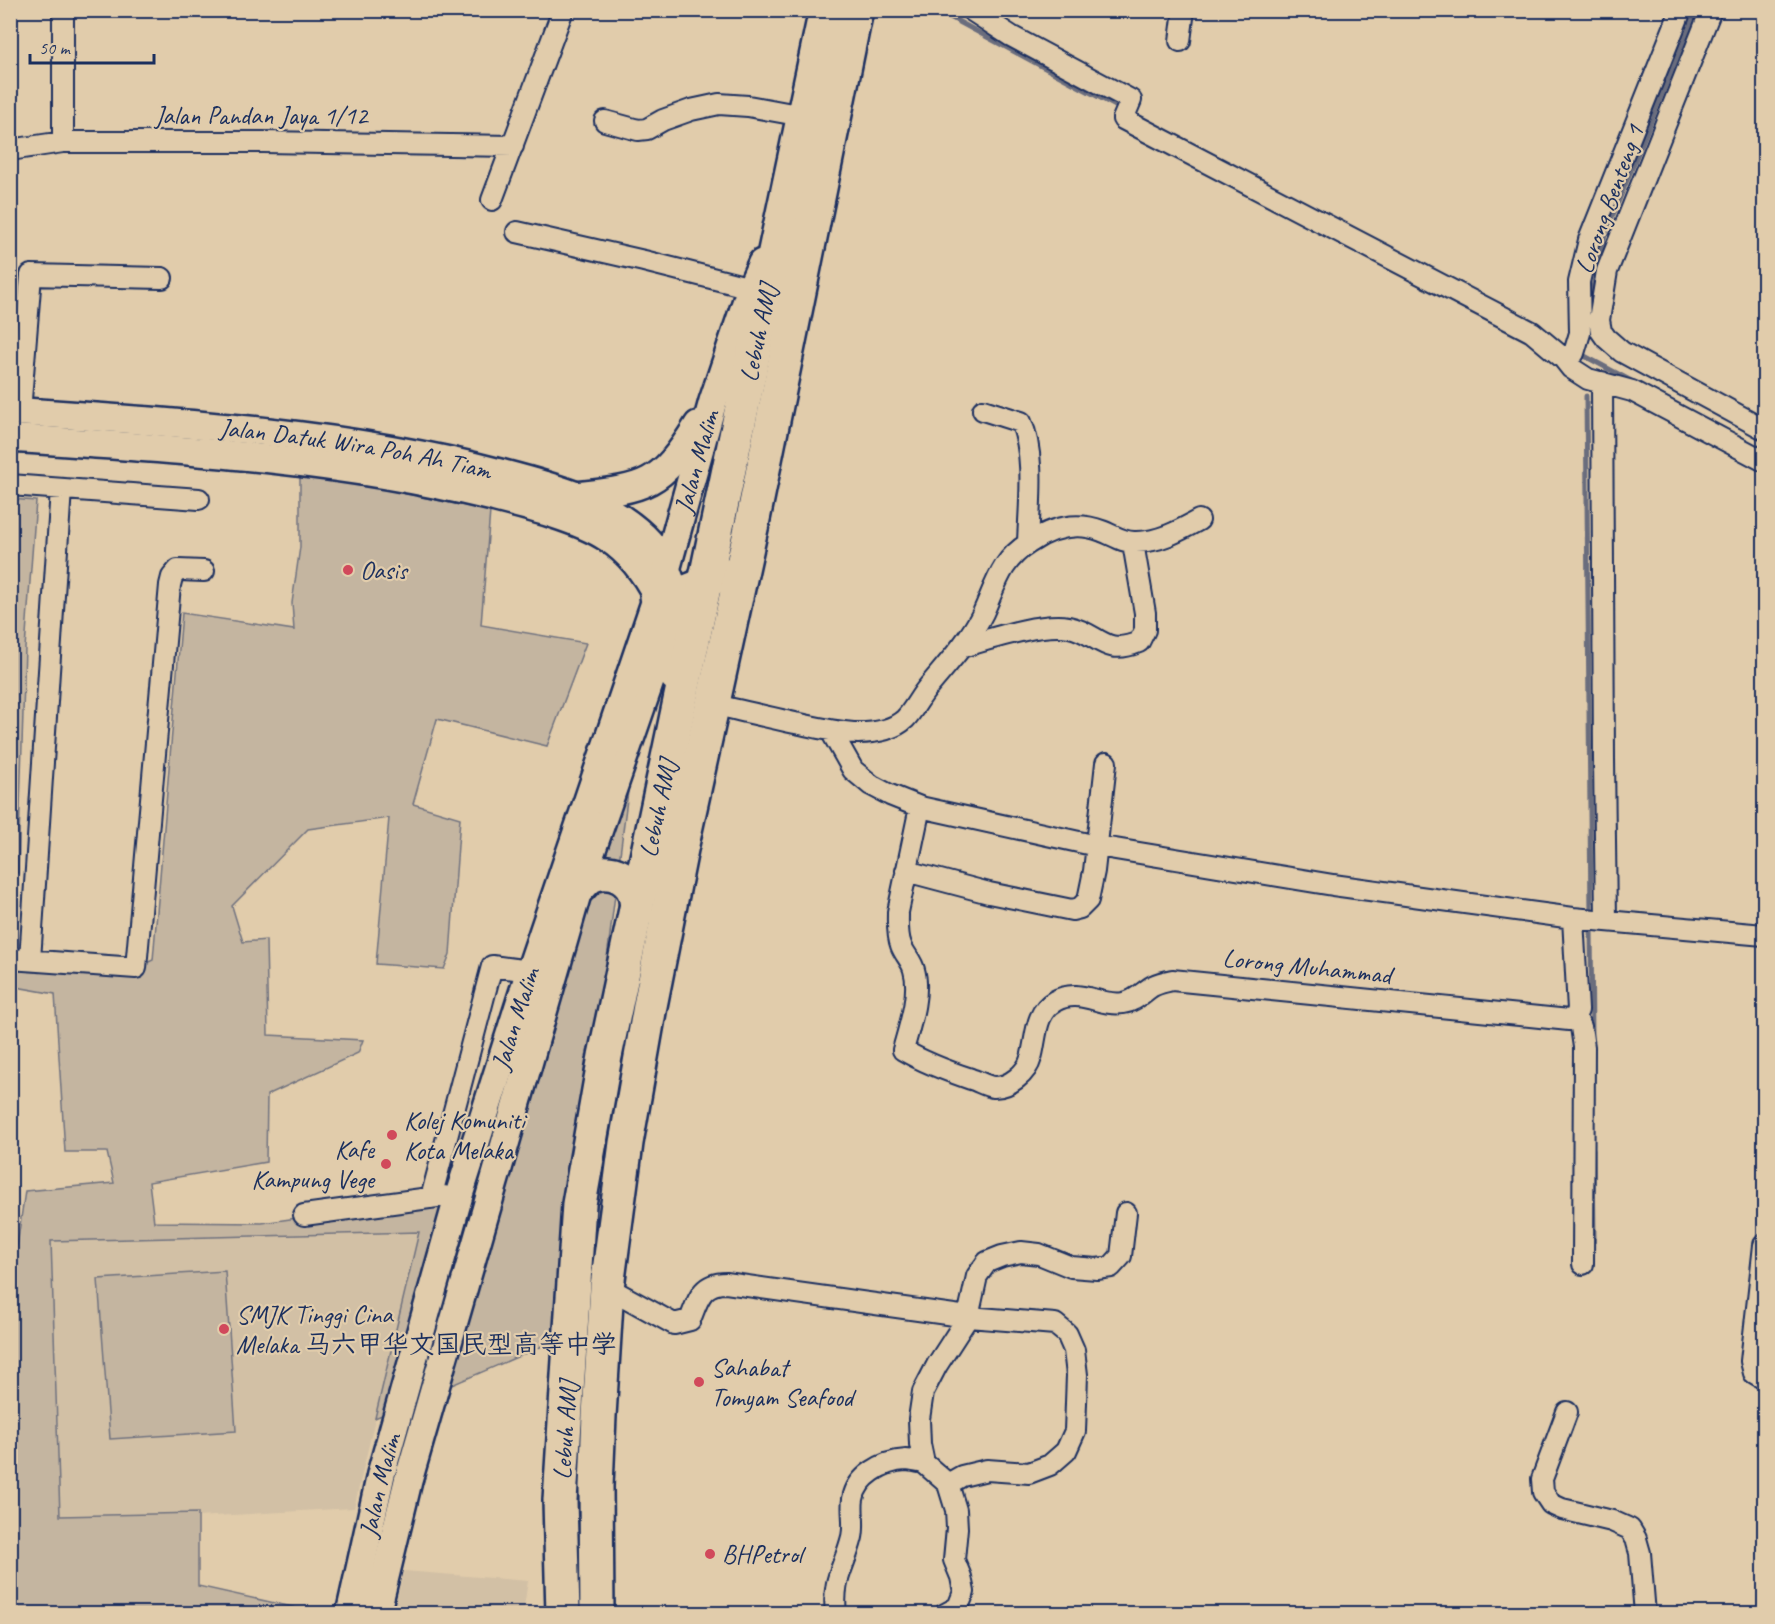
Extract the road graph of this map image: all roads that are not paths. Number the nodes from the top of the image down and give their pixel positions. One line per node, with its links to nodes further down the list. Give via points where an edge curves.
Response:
1 (63, 10): 12 (street)
2 (562, 10): 13 (street)
3 (826, 10): 10 (highway, Lebuh AMJ)
4 (856, 10): 33 (highway, Lebuh AMJ)
5 (971, 10): 21 (street, via 1011,36 1131,100 1122,119 1532,332)
6 (1184, 10): 9 (street)
7 (1681, 10): 20 (street, via 1589,240 1579,282)
8 (1711, 10): 20 (street, Lorong Benteng 1)
9 (1180, 41)
10 (803, 116): 11 (street, via 719,104 691,110 647,129); 16 (highway, Lebuh AMJ)
11 (605, 121)
12 (63, 142): 13 (street, Jalan Pandan Jaya 1/12); 14 (street, Jalan Pandan Jaya 1/12)
13 (513, 146): 15 (street)
14 (10, 150)
15 (492, 200)
16 (781, 217): 19 (main road, Jalan Malim); 38 (highway, Lebuh AMJ)
17 (517, 232): 19 (street)
18 (162, 278): 25 (street, via 31,275)
19 (752, 288): 23 (main road, Jalan Malim)
20 (1586, 324): 21 (street); 26 (street, via 1601,331 1622,352)
21 (1568, 356): 22 (street, via 1572,368 1588,379)
22 (1602, 382): 28 (street, via 1632,391); 50 (street, via 1604,792)
23 (713, 401): 31 (main road, via 682,452 650,482); 39 (main road, Jalan Malim)
24 (983, 410): 35 (street, via 1021,422 1026,433 1030,470)
25 (15, 412): 31 (main road, Jalan Datuk Wira Poh Ah Tiam, via 141,420 348,442 445,459)
26 (1764, 429)
27 (10, 438): 39 (main road, Jalan Datuk Wira Poh Ah Tiam, via 346,468 440,484 526,506 589,528 623,550)
28 (1764, 461)
29 (10, 485): 30 (street)
30 (61, 489): 32 (street); 52 (street)
31 (575, 496): 39 (main road, Jalan Datuk Wira Poh Ah Tiam, via 616,515 645,538 658,554)
32 (199, 499)
33 (753, 519): 38 (highway, via 734,555); 41 (highway, Lebuh AMJ)
34 (1199, 520): 36 (street, via 1153,541)
35 (1028, 543): 36 (street, via 1057,529 1087,526); 40 (street, via 1000,571 982,614)
36 (1133, 543): 40 (street, via 1145,613 1145,630 1139,642 1112,647 1069,627 1051,627)
37 (204, 571): 52 (street, via 178,570 170,585 136,968)
38 (705, 585): 39 (highway); 44 (highway, Lebuh AMJ)
39 (667, 596): 44 (highway, via 676,679); 48 (main road, Jalan Malim); 53 (main road, Jalan Malim)
40 (962, 647): 42 (street, via 905,719 887,730)
41 (711, 704): 42 (street); 61 (highway, Lebuh AMJ, via 650,1006 626,1143)
42 (831, 731): 45 (street, via 853,770 871,785)
43 (1106, 763): 46 (street)
44 (663, 781): 49 (highway, Lebuh AMJ)
45 (920, 807): 46 (street); 47 (street)
46 (1097, 846): 47 (street, via 1088,900 1072,910); 50 (street, via 1333,885)
47 (906, 871): 54 (street, Lorong Muhammad, via 897,927 900,945 915,972 916,987 903,1050 923,1062 994,1087 1025,1071 1031,1060 1038,1021 1056,1000 1088,997 1123,1004 1172,980 1569,1020)
48 (579, 886): 49 (highway, via 592,875 622,877 632,886); 68 (main road, Jalan Malim, via 408,1481)
49 (636, 914): 69 (highway, Lebuh AMJ, via 604,1056 579,1204 560,1500)
50 (1589, 919): 51 (street); 54 (street)
51 (1764, 935)
52 (20, 959)
53 (530, 971): 55 (main road, Jalan Malim); 56 (street, via 492,966)
54 (1575, 1017): 60 (street, via 1584,1047)
55 (459, 1195): 56 (street); 67 (main road, Jalan Malim, via 381,1474)
56 (432, 1197): 58 (street)
57 (1126, 1213): 62 (street, via 1121,1256 1111,1267 1071,1267 1039,1254 1021,1252 1002,1256 987,1262 977,1276)
58 (304, 1215)
59 (1764, 1245): 63 (street, via 1751,1361 1754,1373)
60 (1583, 1264)
61 (607, 1287): 62 (street, via 674,1324 690,1320 704,1290 714,1283); 70 (highway, Lebuh AMJ, via 596,1486)
62 (968, 1317): 65 (street, via 923,1392 919,1419); 66 (street, via 1055,1324 1067,1334 1074,1350 1077,1375 1076,1431 1066,1451 1050,1465 1029,1473 987,1470)
63 (1764, 1379)
64 (1567, 1412): 73 (street, via 1542,1479 1543,1492 1551,1504 1562,1509 1630,1529 1640,1553)
65 (924, 1463): 66 (street); 71 (street, via 905,1460 883,1465 864,1476 853,1498 853,1533 837,1577)
66 (948, 1484): 72 (street, via 956,1510 954,1560 964,1592 958,1607)
67 (350, 1614)
68 (376, 1614)
69 (563, 1614)
70 (597, 1614)
71 (836, 1614)
72 (945, 1614)
73 (1645, 1614)

